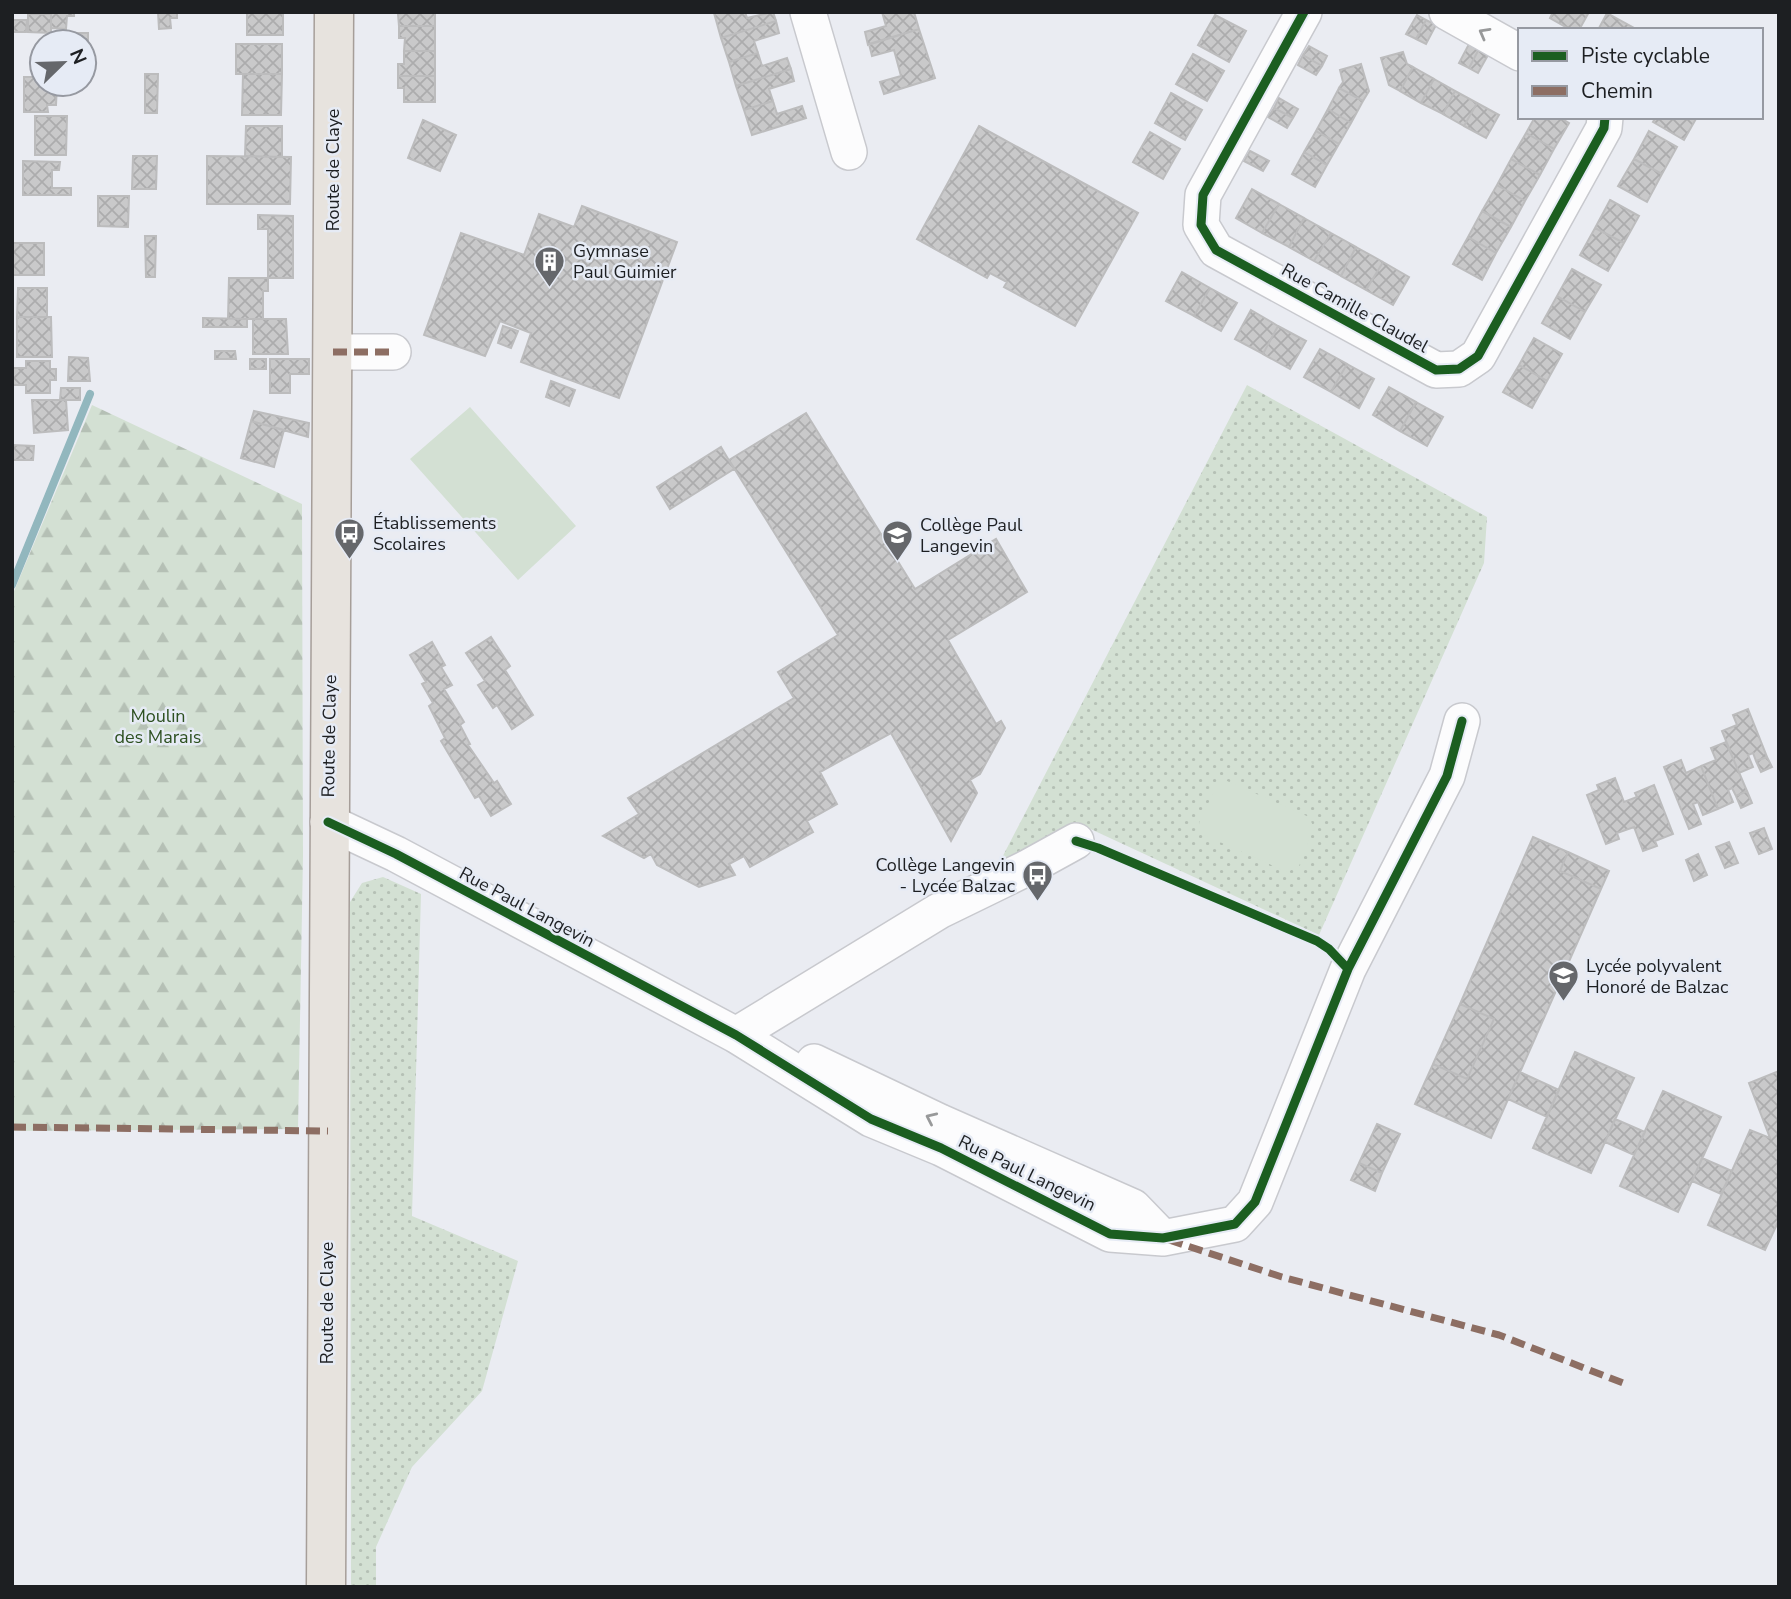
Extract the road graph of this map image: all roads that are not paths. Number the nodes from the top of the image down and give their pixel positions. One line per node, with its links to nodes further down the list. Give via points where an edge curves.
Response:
1 (334, 12): 8 (main road, Route de Claye)
2 (808, 12): 7 (street)
3 (1304, 12): 6 (street, Rue Camille Claudel, via 1203,195 1201,225 1216,250 1436,370 1459,369 1478,356 1604,128)
4 (1447, 12): 5 (street, one-way to 4)
5 (1518, 52)
6 (1605, 119)
7 (849, 152)
8 (333, 352): 9 (street); 11 (main road, Route de Claye)
9 (393, 352)
10 (1462, 721): 13 (street, Rue Paul Langevin, via 1447,776 1348,969 1255,1202 1235,1224 1163,1238 1110,1234 941,1148 871,1119)
11 (328, 822): 13 (street, Rue Paul Langevin); 14 (main road, Route de Claye)
12 (1076, 841): 13 (street, via 939,911)
13 (736, 1035)
14 (326, 1587)

